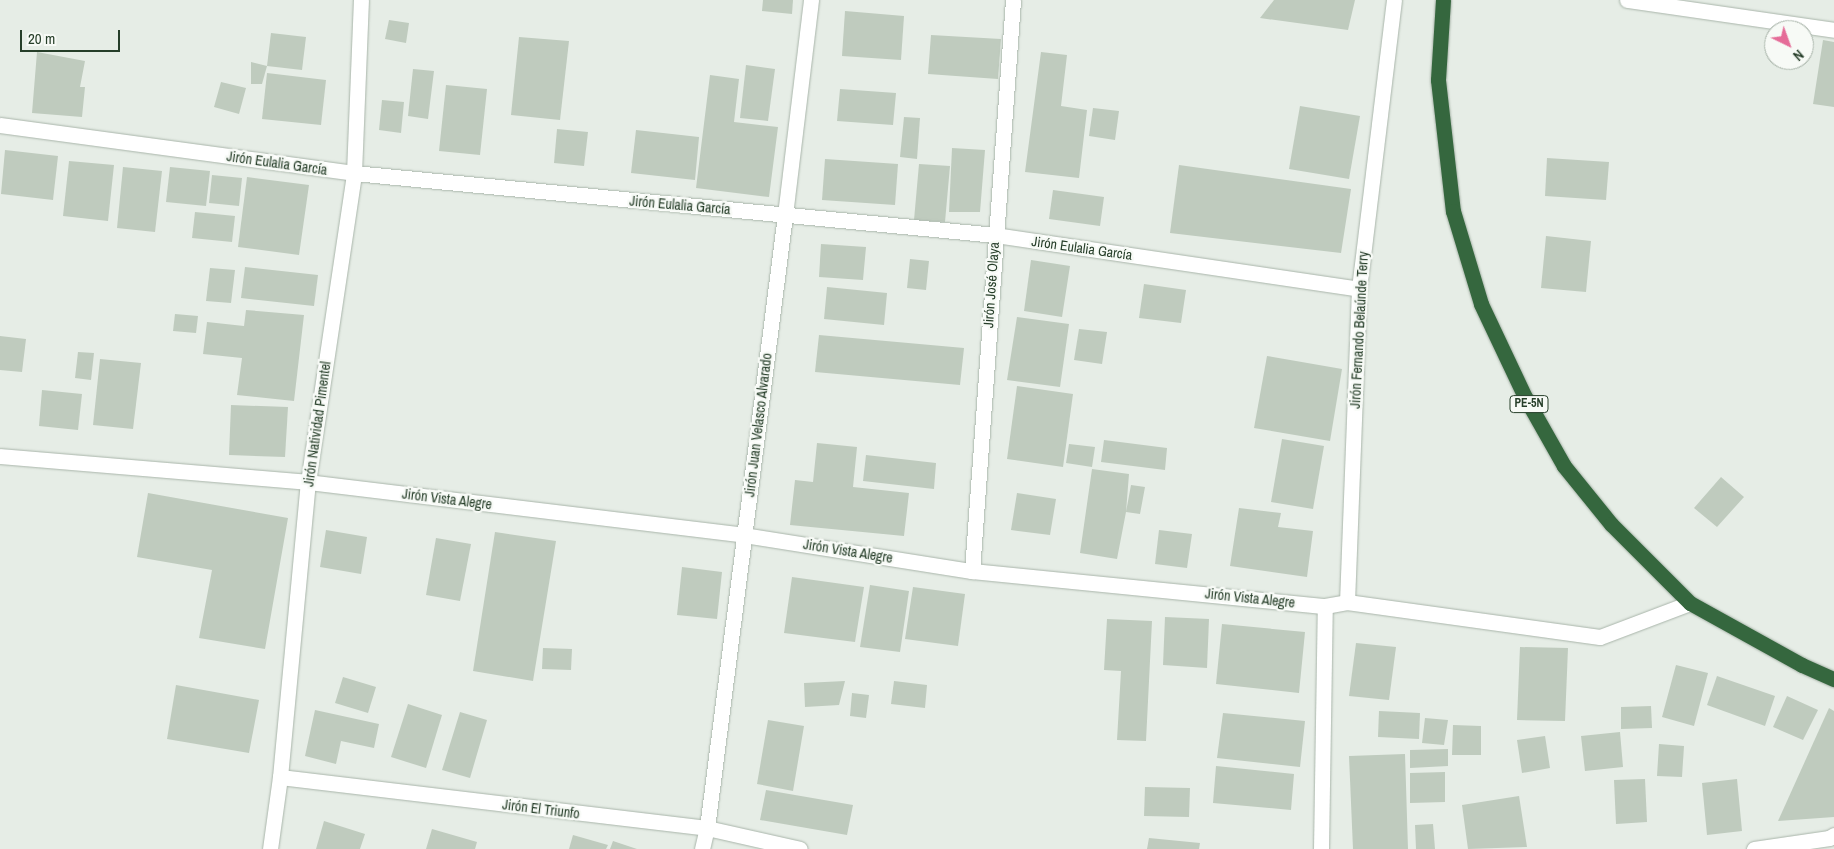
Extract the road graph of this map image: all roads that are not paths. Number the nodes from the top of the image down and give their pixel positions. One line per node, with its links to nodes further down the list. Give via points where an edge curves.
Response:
1 (361, 0): 9 (street, Jirón Natividad Pimentel)
2 (811, 0): 10 (street, Jirón Juan Velasco Alvarado)
3 (1013, 0): 11 (street, Jirón José Olaya)
4 (1394, 0): 12 (street, Jirón Fernando Belaúnde Terry)
5 (1443, 0): 18 (highway, PE-5N, via 1438,80 1453,212 1481,304 1525,397 1564,466 1611,524)
6 (1627, 0): 7 (street)
7 (1834, 30)
8 (0, 125): 9 (street, Jirón Eulalia García)
9 (354, 174): 10 (street, Jirón Eulalia García); 14 (street, Jirón Natividad Pimentel)
10 (786, 215): 11 (street, Jirón Eulalia García); 15 (street, Jirón Juan Velasco Alvarado)
11 (995, 235): 12 (street, Jirón Eulalia García); 16 (street, Jirón José Olaya)
12 (1359, 289): 17 (street, Jirón Fernando Belaúnde Terry)
13 (0, 456): 14 (street, Jirón Vista Alegre)
14 (308, 482): 15 (street, Jirón Vista Alegre); 21 (street, Jirón Natividad Pimentel)
15 (744, 535): 16 (street, Jirón Vista Alegre); 22 (street, Jirón Juan Velasco Alvarado)
16 (972, 571): 19 (street, Jirón Vista Alegre)
17 (1347, 602): 18 (street, Jirón Vista Alegre, via 1600,637); 19 (street, Jirón Vista Alegre)
18 (1690, 603): 20 (highway, PE-5N, via 1802,665)
19 (1325, 606): 27 (street)
20 (1834, 679)
21 (280, 777): 22 (street, Jirón El Triunfo); 24 (street, Jirón Natividad Pimentel)
22 (707, 828): 25 (street, Jirón Juan Velasco Alvarado); 26 (street, Jirón El Triunfo)
23 (1834, 835): 28 (street)
24 (270, 849)
25 (702, 849)
26 (800, 849)
27 (1321, 849)
28 (1754, 849)

